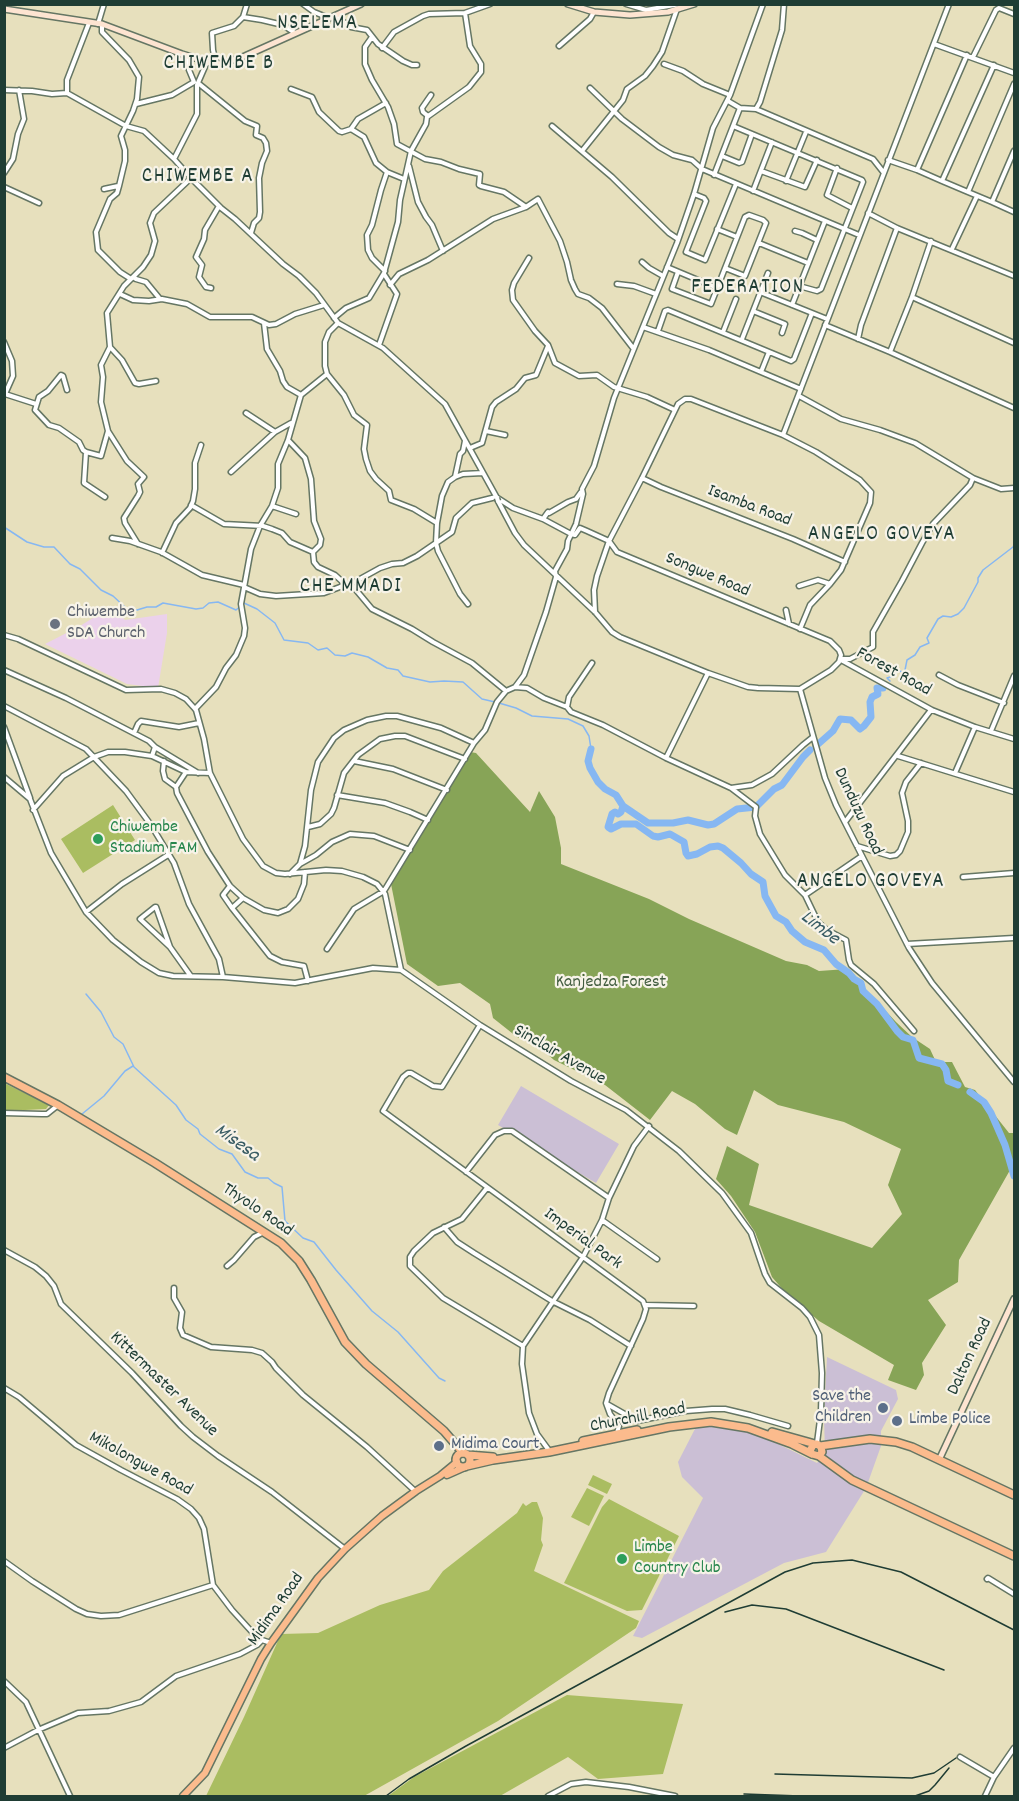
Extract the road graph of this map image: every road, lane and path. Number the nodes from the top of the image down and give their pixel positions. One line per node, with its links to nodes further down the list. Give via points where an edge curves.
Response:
1 (104, 4): 21 (street)
2 (247, 4): 18 (street)
3 (303, 4): 19 (street)
4 (361, 4): 17 (main road)
5 (490, 4): 15 (street)
6 (568, 4): 14 (main road)
7 (626, 4): 12 (street, via 650,9)
8 (694, 4): 12 (main road)
9 (763, 4): 44 (street)
10 (784, 4): 49 (street, via 782,30)
11 (949, 4): 24 (street)
12 (678, 7): 14 (main road, via 668,12 630,15); 50 (street, via 654,66 627,89)
13 (4, 9): 20 (main road)
14 (594, 12): 25 (street)
15 (465, 13): 26 (street, via 423,16 394,32); 51 (street, via 469,41 481,72 469,87)
16 (1014, 14): 29 (street, via 996,10)
17 (337, 15): 19 (main road); 23 (street, via 351,27 367,30)
18 (243, 17): 22 (street, via 286,26); 31 (street, via 229,29 212,33)
19 (330, 19): 22 (main road)
20 (89, 23): 21 (main road); 42 (street)
21 (100, 24): 28 (main road); 47 (street, via 102,32 138,73)
22 (296, 34): 31 (main road)
23 (372, 37): 26 (street); 46 (street, via 365,47 365,64)
24 (934, 45): 27 (street); 67 (street)
25 (560, 46)
26 (382, 48): 33 (street, via 408,64)
27 (967, 55): 29 (street); 70 (street)
28 (187, 56): 30 (main road); 36 (street)
29 (973, 57): 34 (street)
30 (207, 62): 31 (main road); 36 (street)
31 (216, 64)
32 (664, 64): 44 (street)
33 (417, 65)
34 (994, 65): 35 (street); 79 (street)
35 (1014, 73)
36 (196, 83): 47 (street); 64 (street, via 197,114); 100 (street, via 257,126 256,135 266,143 258,178 259,218)
37 (1014, 84): 85 (street)
38 (590, 88): 50 (street)
39 (291, 89): 55 (street, via 312,97 319,112 339,130)
40 (4, 90): 41 (street)
41 (19, 90): 42 (street); 73 (street, via 24,118 13,159)
42 (67, 93): 52 (street)
43 (431, 95): 51 (street, via 422,108)
44 (730, 95): 45 (street)
45 (728, 101): 48 (street); 69 (street, via 713,128)
46 (386, 103): 55 (street, via 358,119); 59 (street, via 397,144)
47 (136, 104): 52 (street)
48 (740, 108): 49 (street); 54 (street)
49 (756, 109): 56 (street)
50 (613, 111): 60 (street); 69 (street, via 659,147 692,160)
51 (428, 116): 59 (street)
52 (126, 126): 64 (street, via 144,131); 81 (street, via 121,136 125,155)
53 (552, 126): 60 (street)
54 (733, 126): 57 (street); 63 (street)
55 (351, 129): 72 (street, via 365,138 376,164)
56 (806, 132): 62 (street); 74 (street, via 873,159)
57 (752, 134): 58 (street); 63 (street, via 742,162)
58 (772, 142): 62 (street); 71 (street)
59 (411, 151): 66 (street); 91 (street, via 425,159 480,174 479,185 504,192)
60 (582, 151): 103 (street)
61 (1014, 151): 89 (street)
62 (798, 152): 65 (street); 78 (street)
63 (722, 156): 75 (street)
64 (174, 159): 76 (street)
65 (817, 159): 68 (street); 78 (street, via 805,187)
66 (408, 160): 77 (street); 108 (street, via 418,202)
67 (888, 160): 70 (street); 74 (street)
68 (837, 168): 92 (street, via 827,195); 92 (street, via 863,182)
69 (702, 169): 75 (street); 86 (street)
70 (917, 170): 79 (street)
71 (761, 171): 78 (street); 84 (street)
72 (387, 172): 77 (street); 114 (street, via 366,245)
73 (4, 173)
74 (884, 173): 94 (street)
75 (714, 175): 80 (street)
76 (191, 178): 90 (street); 119 (street, via 154,213 150,223 154,245 147,261)
77 (404, 178): 114 (street)
78 (786, 181)
79 (942, 181): 85 (street)
80 (736, 184): 84 (street); 97 (street)
81 (119, 186): 83 (street); 119 (street, via 97,229 97,248 120,272)
82 (4, 187): 88 (street)
83 (104, 189)
84 (753, 191): 95 (street)
85 (968, 192): 87 (street)
86 (694, 194): 97 (street, via 706,201 686,252 705,260); 103 (street)
87 (977, 196): 89 (street); 107 (street)
88 (39, 202)
89 (992, 202): 93 (street)
90 (219, 206): 100 (street); 123 (street, via 196,257 202,265 199,277)
91 (526, 207): 108 (street, via 493,219); 151 (street, via 539,200 560,241 578,294 602,308)
92 (852, 208): 98 (street)
93 (1014, 212)
94 (868, 213): 96 (street); 101 (street)
95 (825, 221): 98 (street); 104 (street)
96 (897, 228): 105 (street); 144 (street)
97 (717, 229): 102 (street)
98 (844, 229): 101 (street); 122 (street, via 821,289)
99 (795, 231): 104 (street)
100 (251, 233): 131 (street)
101 (859, 235): 136 (street)
102 (737, 237): 106 (street, via 749,215 765,221); 113 (street)
103 (678, 239): 112 (street)
104 (817, 240): 111 (street)
105 (931, 241): 107 (street); 128 (street)
106 (758, 243): 111 (street); 113 (street, via 745,276)
107 (952, 249): 118 (street)
108 (443, 251): 121 (street, via 399,274)
109 (529, 258): 149 (street, via 514,283 513,300)
110 (642, 262): 117 (street)
111 (808, 263): 122 (street)
112 (667, 267): 115 (street); 117 (street)
113 (725, 268): 124 (street)
114 (385, 272): 121 (street); 135 (street, via 369,298)
115 (678, 272): 124 (street); 124 (street, via 674,290 711,304)
116 (768, 273): 125 (street)
117 (663, 276): 127 (street)
118 (1014, 276)
119 (132, 278): 126 (street); 129 (street, via 146,282)
120 (617, 284): 127 (street)
121 (390, 285): 148 (street, via 396,296)
122 (799, 286): 132 (street)
123 (211, 288)
124 (717, 288)
125 (760, 292): 132 (street); 133 (street)
126 (120, 294): 129 (street, via 133,300); 150 (street, via 106,314)
127 (656, 294): 140 (street)
128 (912, 297): 147 (street); 153 (street)
129 (160, 299): 137 (street, via 190,304 210,317 252,317)
130 (736, 299): 142 (street)
131 (324, 305): 135 (street); 137 (street, via 276,324)
132 (792, 305): 134 (street)
133 (753, 311): 143 (street, via 785,324); 145 (street)
134 (812, 313): 136 (street); 152 (street, via 794,359)
135 (334, 318): 138 (street)
136 (827, 319): 139 (street)
137 (264, 323): 160 (street, via 267,349 282,381)
138 (338, 323): 148 (street); 155 (street, via 325,342)
139 (825, 325): 144 (street); 158 (street)
140 (643, 327): 141 (street); 151 (street)
141 (658, 331): 142 (street, via 668,310); 154 (street)
142 (723, 332): 145 (street)
143 (782, 333)
144 (858, 339): 153 (street)
145 (742, 340): 152 (street)
146 (4, 342): 162 (street, via 13,376 5,394)
147 (1014, 343)
148 (379, 345): 173 (street, via 445,404)
149 (548, 345): 157 (street, via 557,365 579,376 597,375); 168 (street, via 536,375 525,378 493,406)
150 (110, 347): 156 (street, via 136,384); 167 (street, via 101,365 101,401)
151 (634, 349): 157 (street)
152 (769, 352): 154 (street)
153 (890, 352): 163 (street)
154 (761, 372): 158 (street)
155 (327, 374): 160 (street); 190 (street, via 354,415 368,425 364,449 372,475 389,491 391,500)
156 (156, 381)
157 (618, 387): 164 (street); 183 (street, via 594,466)
158 (801, 389): 161 (street)
159 (67, 390): 162 (street, via 61,375)
160 (301, 395): 166 (street)
161 (799, 396): 171 (street); 181 (street, via 841,419 915,443)
162 (36, 404): 176 (street, via 35,410 45,422 77,440)
163 (1014, 408)
164 (675, 410): 171 (street, via 682,400 691,399); 180 (street)
165 (246, 413): 169 (street)
166 (291, 423): 169 (street); 172 (street)
167 (108, 431): 176 (street, via 101,456); 196 (street, via 127,461 144,477 124,518)
168 (486, 431): 170 (street); 175 (street, via 481,444)
169 (275, 432): 177 (street)
170 (505, 435)
171 (783, 435): 199 (street, via 860,480 871,492 870,503)
172 (288, 440): 187 (street, via 278,464 278,488); 197 (street, via 305,458 311,479 314,521 321,539)
173 (466, 440): 175 (street); 179 (street)
174 (201, 445): 186 (street)
175 (470, 448): 178 (street)
176 (86, 452): 184 (street, via 84,483)
177 (231, 472)
178 (483, 473): 179 (street); 185 (street)
179 (455, 477): 190 (street, via 444,488)
180 (642, 478): 194 (street); 199 (street, Isamba Road)
181 (973, 478): 182 (street, via 1001,489); 211 (street, via 921,543 873,632 873,647 850,659)
182 (1014, 488)
183 (582, 489): 189 (street, via 576,499 548,512); 192 (street)
184 (105, 497)
185 (497, 499): 189 (street); 195 (street, via 472,503 456,518 452,532); 200 (street, via 524,545)
186 (191, 505): 191 (street, via 224,524); 198 (street, via 176,522)
187 (272, 507): 188 (street); 191 (street)
188 (296, 514)
189 (543, 519): 192 (street)
190 (437, 523): 195 (street)
191 (260, 526): 197 (street); 203 (street)
192 (571, 534): 194 (street, Songwe Road, via 575,535 580,528); 200 (street)
193 (112, 538): 196 (street)
194 (609, 541): 207 (street, via 594,590); 208 (street, Songwe Road, via 617,552)
195 (436, 543): 202 (street, via 403,563 380,568); 205 (street)
196 (138, 544): 198 (street)
197 (313, 552): 202 (street, via 318,567)
198 (162, 553): 203 (street, via 199,574)
199 (844, 562): 201 (street)
200 (556, 577): 207 (street); 217 (street, via 524,675)
201 (830, 584): 204 (street, via 818,580); 209 (street, via 810,605)
202 (349, 585): 203 (street, via 322,594 276,596); 219 (street, via 372,609 472,663)
203 (244, 586): 223 (street, via 241,604 246,629 236,655 215,689)
204 (799, 586)
205 (468, 604)
206 (786, 610): 208 (street)
207 (595, 612): 214 (street, via 612,632)
208 (789, 625): 209 (street, Songwe Road)
209 (800, 629): 211 (street, Songwe Road, via 830,641 839,650)
210 (4, 635): 223 (street, via 126,690 159,689 175,693)
211 (840, 659): 218 (street, via 831,670); 224 (street, Forest Road)
212 (592, 663): 222 (street, via 569,697)
213 (4, 669): 229 (street)
214 (708, 673): 218 (street, via 748,687); 237 (street)
215 (939, 675): 220 (street)
216 (1014, 676): 220 (street)
217 (514, 687): 219 (street); 222 (street, via 526,688)
218 (800, 689): 230 (street, Dunduzu Road)
219 (506, 691): 232 (street)
220 (1004, 703): 228 (street)
221 (4, 706): 236 (street, via 86,749)
222 (567, 707): 237 (street)
223 (195, 709): 225 (street)
224 (932, 710): 227 (street, Forest Road); 235 (street)
225 (198, 723): 229 (street, via 179,727 141,721); 244 (street)
226 (4, 727): 252 (street)
227 (975, 727): 228 (street, Forest Road); 245 (street)
228 (991, 731): 231 (street, Forest Road)
229 (134, 733): 233 (street)
230 (813, 737): 248 (street, via 772,774 752,785); 255 (street, Dunduzu Road)
231 (1014, 739)
232 (474, 743): 238 (street); 256 (street, via 441,728 397,716 355,724 334,738 318,762)
233 (155, 747): 234 (street); 243 (street)
234 (152, 756): 236 (street, via 116,752); 240 (street)
235 (897, 756): 241 (street); 255 (street)
236 (94, 757): 253 (street, via 60,779); 259 (street, via 126,791)
237 (666, 758): 248 (street)
238 (465, 759): 239 (street, via 410,737 397,736 378,740); 249 (street)
239 (353, 760): 249 (street, via 403,772); 251 (street, via 343,774)
240 (164, 761): 242 (street); 247 (street, via 165,779)
241 (921, 763): 245 (street); 257 (street, via 902,794 908,832 900,851 890,856)
242 (186, 772): 243 (street); 247 (street)
243 (198, 773): 244 (street)
244 (210, 773): 264 (street, via 258,861 278,874)
245 (955, 773): 250 (street)
246 (4, 777): 252 (street)
247 (177, 787): 266 (street, via 198,834)
248 (731, 788): 268 (street, via 756,807 760,834 785,875)
249 (447, 790): 254 (street)
250 (1014, 792)
251 (337, 795): 254 (street, via 385,803); 256 (street, via 331,814 320,824)
252 (30, 799): 253 (street)
253 (33, 810): 271 (street, via 51,853)
254 (428, 820): 258 (street)
255 (844, 822): 257 (street, Dunduzu Road)
256 (308, 827): 261 (street)
257 (857, 846): 260 (street, Dunduzu Road)
258 (410, 850): 261 (street, via 374,836 350,834); 267 (street)
259 (168, 855): 271 (street); 278 (street, via 219,959)
260 (862, 856): 268 (street); 273 (street, Dunduzu Road)
261 (300, 864): 264 (street)
262 (305, 873): 264 (street); 267 (street, via 348,873 371,880); 269 (street, via 298,899 288,909 278,913 264,910)
263 (1014, 873): 265 (street)
264 (290, 874)
265 (963, 877)
266 (231, 886): 269 (street); 270 (street, via 223,895)
267 (384, 891): 275 (street, via 354,909); 276 (street)
268 (805, 895): 281 (street, via 818,922 846,940 849,960 855,969 874,984)
269 (243, 898): 270 (street)
270 (232, 908): 279 (street, via 270,956 304,966)
271 (87, 912): 277 (street, via 113,940 147,966 164,975)
272 (1014, 938): 273 (street)
273 (908, 944): 283 (street, Dunduzu Road, via 931,982)
274 (170, 947): 274 (street, via 156,907 155,907 140,919); 277 (street)
275 (327, 949)
276 (400, 970): 279 (street, via 369,968); 280 (street, Sinclair Avenue)
277 (190, 975): 278 (street)
278 (223, 976): 279 (street)
279 (308, 981)
280 (480, 1025): 286 (street, Sinclair Avenue); 287 (street, Imperial Park, via 442,1087 408,1073 383,1111)
281 (914, 1031)
282 (4, 1077): 284 (highway, Thyolo Road)
283 (1014, 1082)
284 (58, 1105): 285 (street, via 46,1114); 292 (highway, Thyolo Road)
285 (4, 1113)
286 (649, 1126): 289 (street, via 633,1146); 309 (street, Sinclair Avenue, via 722,1193 751,1233 770,1283 810,1317 821,1349 822,1403)
287 (466, 1172): 288 (street, Imperial Park); 289 (street, via 495,1135 512,1131)
288 (487, 1188): 291 (street, via 462,1219); 294 (street, Imperial Park)
289 (609, 1198): 290 (street)
290 (602, 1220): 294 (street); 295 (street)
291 (444, 1227): 299 (street, via 458,1242); 302 (street, via 411,1255 413,1270 443,1298)
292 (265, 1231): 296 (street); 307 (highway, Thyolo Road, via 299,1261 345,1342)
293 (4, 1250): 319 (street, Kittermaster Avenue, via 46,1276 61,1304 193,1437)
294 (584, 1257): 299 (street); 300 (street, Imperial Park)
295 (657, 1258)
296 (226, 1266)
297 (174, 1288): 317 (street, via 174,1298 182,1312 183,1335 211,1347 262,1353 303,1395)
298 (1014, 1299): 314 (main road, Dalton Road)
299 (552, 1301): 302 (street); 303 (street)
300 (645, 1305): 301 (street); 303 (street)
301 (694, 1306)
302 (523, 1346): 310 (street, via 529,1413)
303 (631, 1346): 305 (street)
304 (4, 1388): 323 (street, Mikolongwe Road, via 76,1445 191,1509 204,1529)
305 (606, 1403): 306 (street, via 637,1421 686,1411 725,1409); 308 (street, via 619,1426)
306 (788, 1426)
307 (441, 1428): 311 (highway, Thyolo Road); 313 (highway, Thyolo Road)
308 (616, 1436): 309 (highway, Churchill Road, via 711,1419); 310 (highway, Churchill Road); 312 (highway, Churchill Road, via 688,1424 724,1423 771,1436)
309 (817, 1444): 312 (highway, via 810,1448); 314 (highway, via 884,1440)
310 (549, 1451): 311 (highway, Churchill Road, via 493,1457); 315 (highway, Churchill Road)
311 (466, 1454): 313 (highway); 315 (highway, via 470,1462)
312 (815, 1455): 320 (highway, Churchill Road, via 852,1480)
313 (457, 1460): 315 (highway); 316 (main road, Midima Road)
314 (939, 1460): 318 (highway)
315 (466, 1467): 316 (main road, Midima Road)
316 (440, 1476): 317 (main road, Midima Road)
317 (416, 1491): 319 (main road, Midima Road)
318 (1014, 1495)
319 (345, 1549): 326 (main road, Midima Road, via 318,1578)
320 (1014, 1556)
321 (4, 1561): 323 (street, via 76,1609 101,1616 119,1615)
322 (987, 1580): 324 (street)
323 (213, 1585): 325 (street)
324 (1014, 1594)
325 (262, 1640): 326 (street); 328 (street, via 240,1654 176,1676 141,1702 78,1713)
326 (271, 1643): 335 (main road, Midima Road, via 205,1773)
327 (4, 1681): 328 (street, via 24,1700)
328 (38, 1730): 329 (street); 334 (street)
329 (4, 1748)
330 (1014, 1748): 332 (street)
331 (960, 1758): 332 (street)
332 (994, 1777): 339 (street)
333 (558, 1791): 336 (street); 337 (street); 338 (street, via 586,1782)
334 (70, 1797)
335 (183, 1797)
336 (548, 1797)
337 (555, 1797)
338 (675, 1797)
339 (985, 1797)

